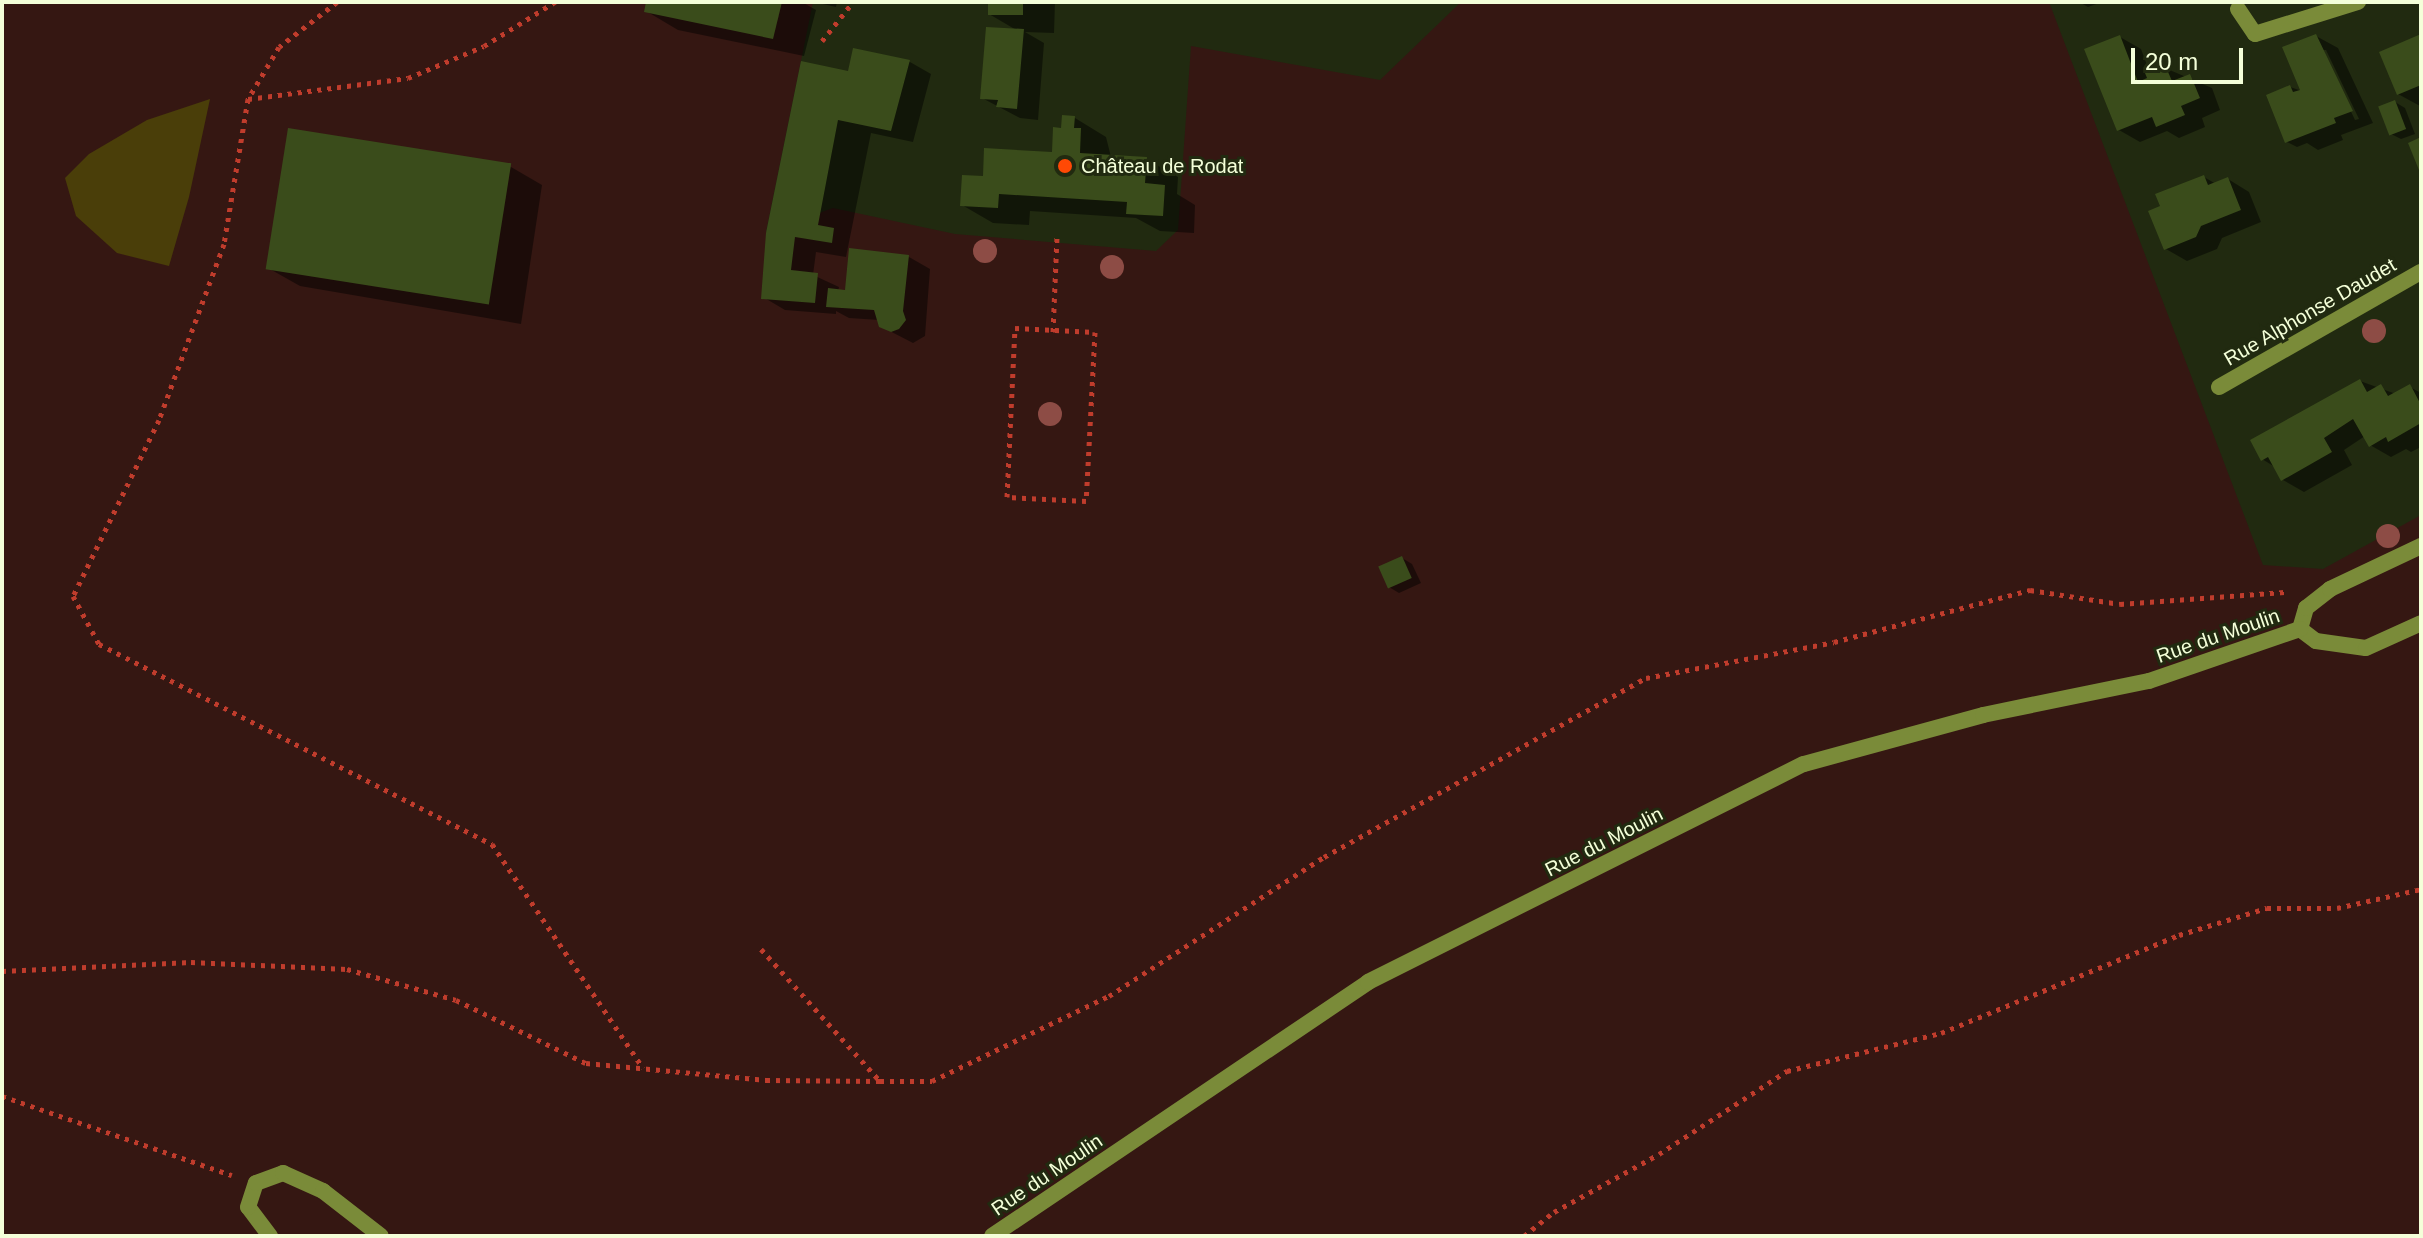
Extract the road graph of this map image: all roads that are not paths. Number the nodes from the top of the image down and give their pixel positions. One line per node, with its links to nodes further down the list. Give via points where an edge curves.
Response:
1 (2358, 2): 2 (street, via 2255,34)
2 (2238, 9)
3 (2421, 272): 4 (street, Rue Alphonse Daudet)
4 (2219, 387)
5 (2421, 546): 7 (street, via 2330,589 2306,608)
6 (2421, 623): 7 (street, via 2366,648 2316,641)
7 (2300, 629): 10 (street, Rue du Moulin, via 2149,681 1983,715 1804,764 1368,982)
8 (270, 1236): 9 (street, via 248,1207 256,1183 283,1173 323,1191)
9 (381, 1236)
10 (992, 1236)

